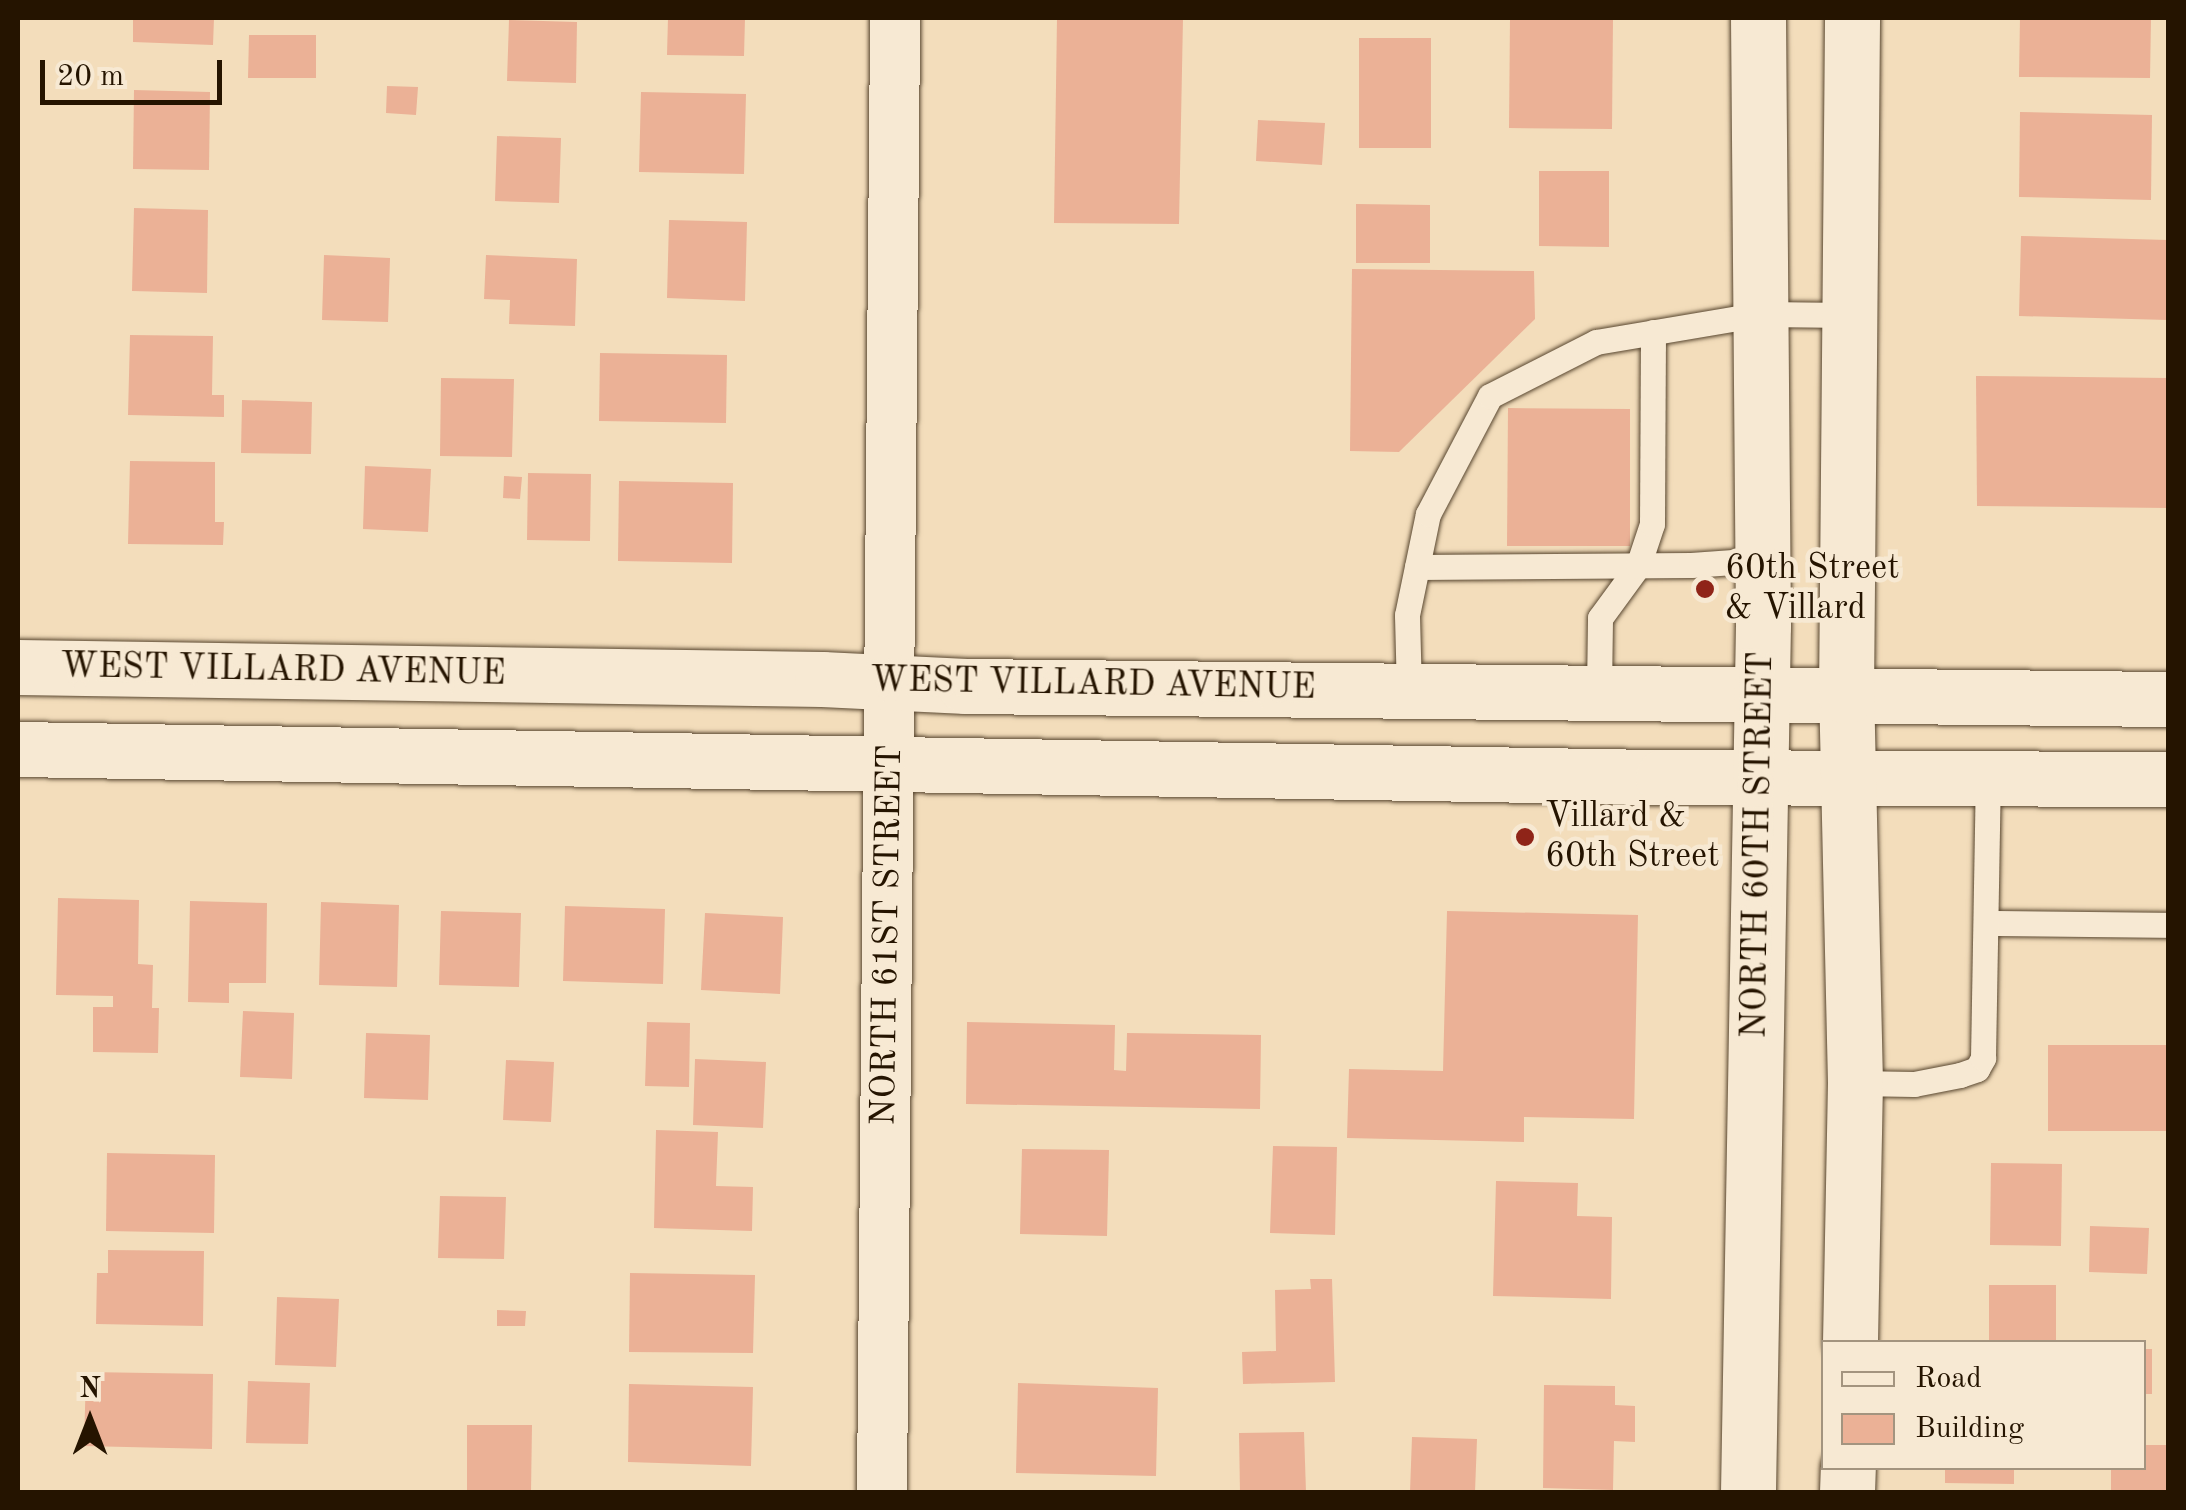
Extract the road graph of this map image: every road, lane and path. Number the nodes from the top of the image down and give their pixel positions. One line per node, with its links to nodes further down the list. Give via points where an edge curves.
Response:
1 (896, 18): 11 (street, NORTH 61ST STREET)
2 (1758, 18): 4 (street, NORTH 60TH STREET)
3 (1852, 18): 5 (street)
4 (1762, 314): 5 (lane); 6 (lane); 7 (street, NORTH 60TH STREET)
5 (1850, 315): 15 (street)
6 (1653, 332): 8 (lane, via 1652,524); 9 (lane, via 1596,342 1490,396 1428,514)
7 (1761, 560): 8 (lane); 14 (street, NORTH 60TH STREET)
8 (1638, 566): 9 (lane); 12 (lane, via 1600,618)
9 (1417, 567): 13 (lane, via 1407,615)
10 (18, 667): 11 (street, WEST VILLARD AVENUE)
11 (892, 682): 13 (street, WEST VILLARD AVENUE); 18 (street, NORTH 61ST STREET)
12 (1599, 691): 13 (street, WEST VILLARD AVENUE); 14 (street, WEST VILLARD AVENUE)
13 (1409, 692)
14 (1762, 692): 15 (street, WEST VILLARD AVENUE); 20 (street, NORTH 60TH STREET)
15 (1846, 696): 16 (street, WEST VILLARD AVENUE); 21 (street)
16 (2168, 699)
17 (18, 749): 18 (street)
18 (889, 762): 20 (street); 27 (street, NORTH 61ST STREET)
19 (1988, 776): 21 (street); 22 (street); 23 (lane)
20 (1760, 778): 21 (street); 28 (street, NORTH 60TH STREET)
21 (1848, 778): 25 (street)
22 (2168, 779)
23 (1986, 923): 24 (lane); 25 (lane, via 1983,1058 1977,1069 1914,1084)
24 (2168, 925)
25 (1855, 1083): 26 (street)
26 (1850, 1340)
27 (882, 1492)
28 (1748, 1492)

